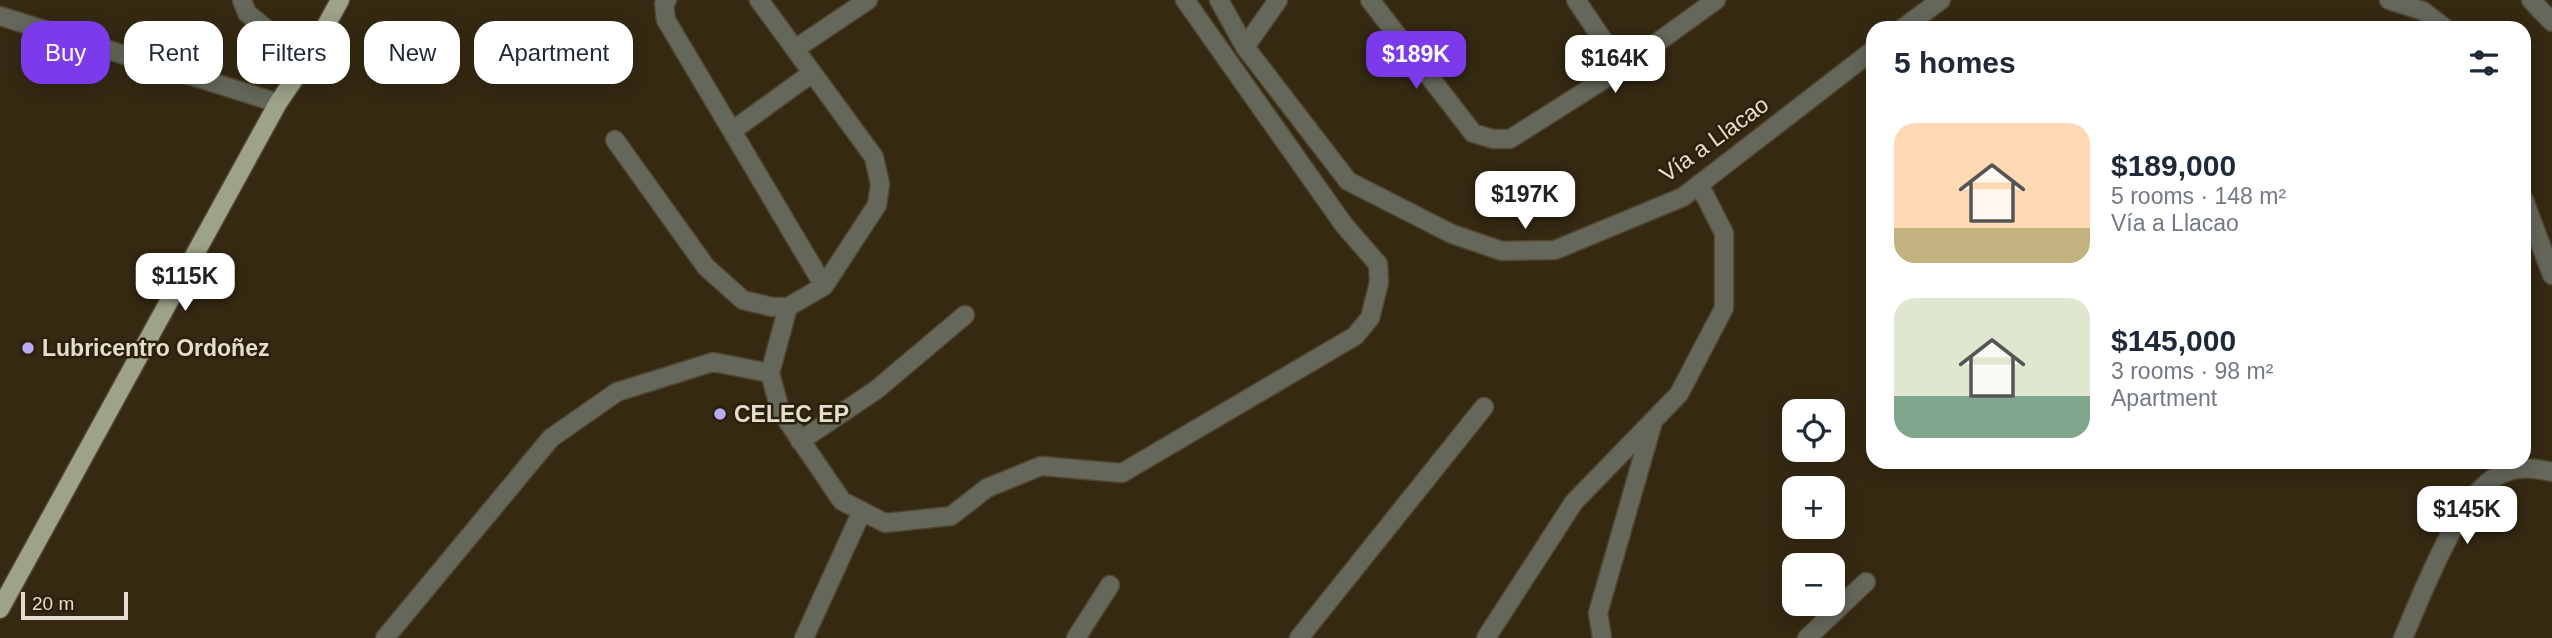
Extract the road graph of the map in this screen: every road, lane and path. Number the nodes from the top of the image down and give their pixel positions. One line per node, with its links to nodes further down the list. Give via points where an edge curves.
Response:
1 (242, 0): 16 (street)
2 (340, 0): 17 (main road)
3 (667, 0): 28 (street, via 666,20)
4 (759, 0): 22 (street)
5 (868, 0): 22 (street)
6 (1185, 0): 43 (street, via 1343,225 1378,264 1379,282 1370,318 1355,336 1122,473 1041,466 987,488 951,516 885,523)
7 (1219, 0): 21 (street, Vía a Llacao)
8 (1278, 0): 21 (street)
9 (1370, 0): 24 (street, via 1473,133 1493,139 1510,139)
10 (1576, 0): 24 (street)
11 (1716, 0): 24 (street)
12 (1941, 0): 18 (street)
13 (2389, 0): 19 (street, via 2423,11)
14 (2531, 0): 20 (street)
15 (0, 16): 27 (street)
16 (257, 21)
17 (328, 21)
18 (1912, 21)
19 (2436, 21)
20 (2552, 22)
21 (1245, 47): 30 (street, Vía a Llacao, via 1348,181 1452,234 1502,251 1555,250 1683,197)
22 (795, 49): 25 (street)
23 (1866, 56): 30 (street, Vía a Llacao)
24 (1622, 68)
25 (812, 73): 28 (street); 33 (street, via 874,157 880,184 877,205)
26 (291, 84): 27 (main road)
27 (278, 103): 46 (main road)
28 (732, 131): 33 (street)
29 (615, 140): 34 (street, via 706,267 743,300)
30 (1699, 184): 38 (street, via 1724,233 1724,309 1679,394)
31 (2531, 219): 32 (street)
32 (2552, 275)
33 (824, 286): 34 (street)
34 (788, 307): 36 (street)
35 (965, 315): 39 (street, via 876,390)
36 (770, 373): 39 (street, via 780,410); 47 (street, via 713,362 606,400 551,438)
37 (1484, 407): 50 (street)
38 (1653, 421): 51 (street, via 1574,502); 52 (street, via 1598,613)
39 (800, 441): 43 (street, via 842,501)
40 (2531, 467): 42 (street)
41 (2517, 469): 54 (street, via 2492,479 2461,515)
42 (2552, 472)
43 (862, 511): 48 (street)
44 (1866, 582): 53 (street)
45 (1110, 586): 49 (street)
46 (0, 609)
47 (385, 638)
48 (804, 638)
49 (1076, 638)
50 (1299, 638)
51 (1486, 638)
52 (1602, 638)
53 (1807, 638)
54 (2403, 638)

